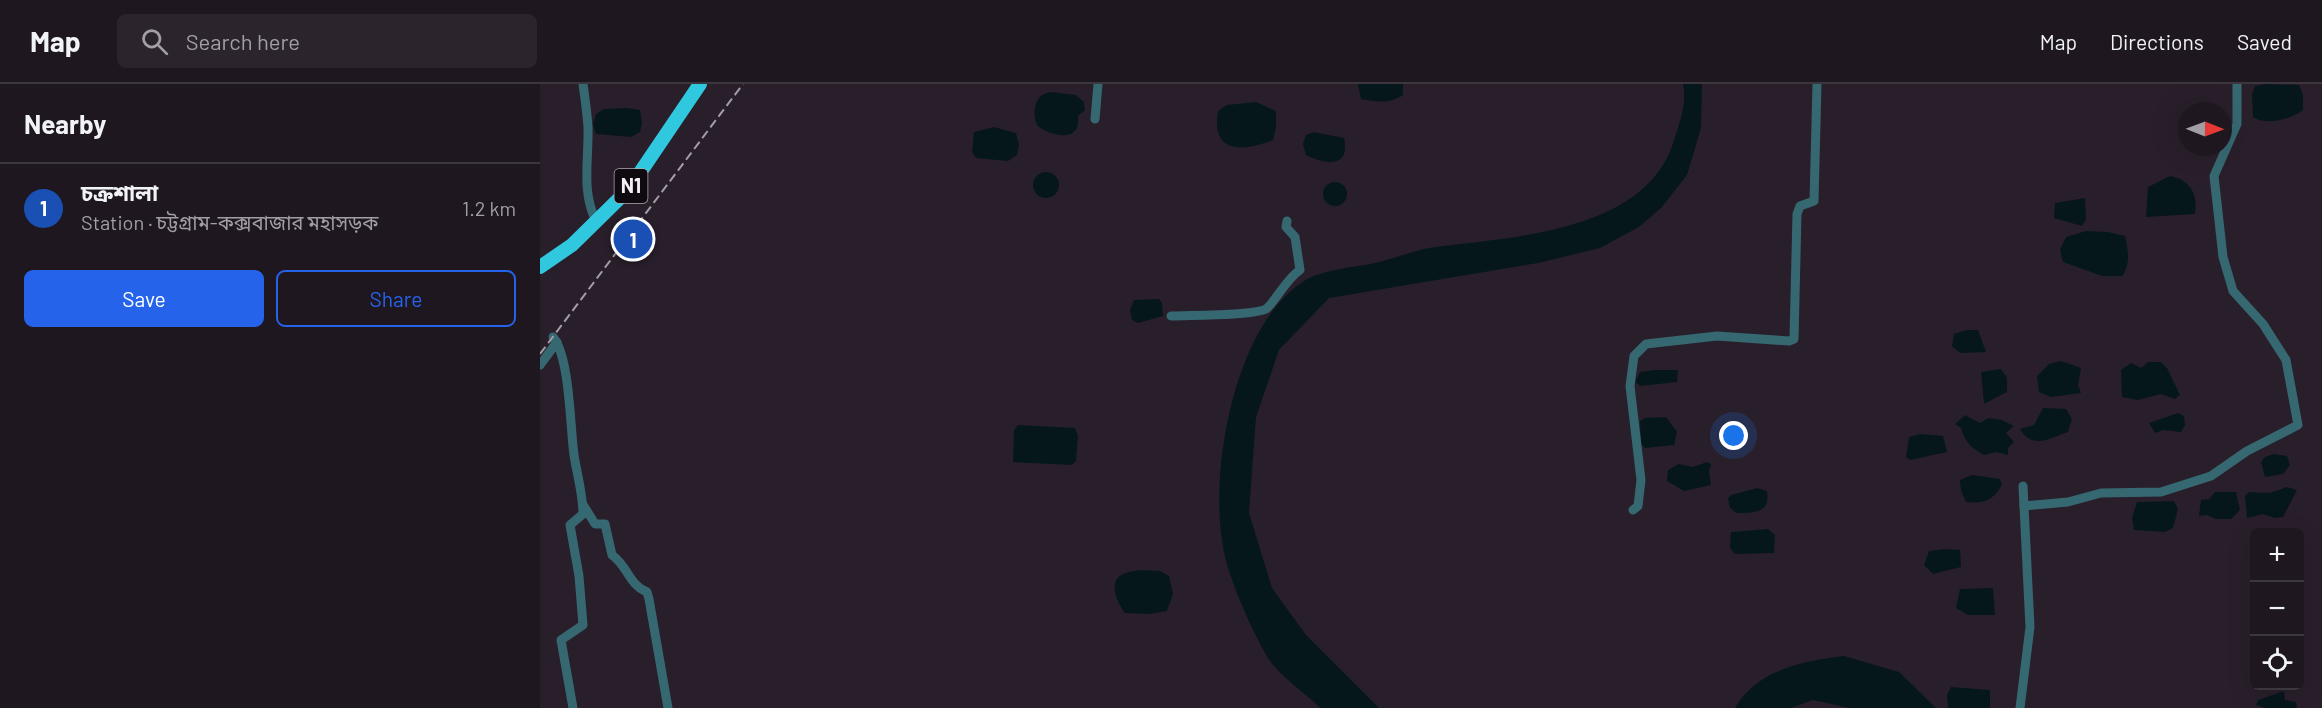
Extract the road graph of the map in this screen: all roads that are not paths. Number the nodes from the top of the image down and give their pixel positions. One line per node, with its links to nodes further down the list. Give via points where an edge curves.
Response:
1 (583, 84): 8 (street, via 588,128 586,184 589,208)
2 (700, 84): 8 (highway, N1, via 629,189)
3 (1098, 84): 6 (street)
4 (1817, 84): 15 (street, via 1814,201 1800,206 1797,214 1794,339 1717,336 1646,344 1634,356 1630,386 1641,480 1638,506)
5 (2237, 84): 14 (street, via 2237,124 2214,176 2223,257 2233,291 2263,324 2286,360 2298,425 2247,451 2211,476 2161,492 2101,493 2068,502)
6 (1095, 120)
7 (1287, 221): 10 (street, via 1300,270 1284,283 1269,306 1236,313)
8 (596, 222): 9 (highway, N1)
9 (540, 267)
10 (1171, 316)
11 (540, 364): 13 (street, via 555,340 566,376)
12 (2024, 486): 14 (street)
13 (583, 503): 16 (street, via 583,514 570,525 583,625 561,640); 17 (street, via 595,524 605,524 612,555 620,559 636,587 647,592)
14 (2024, 506): 18 (street, via 2030,627)
15 (1633, 510)
16 (573, 708)
17 (668, 708)
18 (2020, 708)

